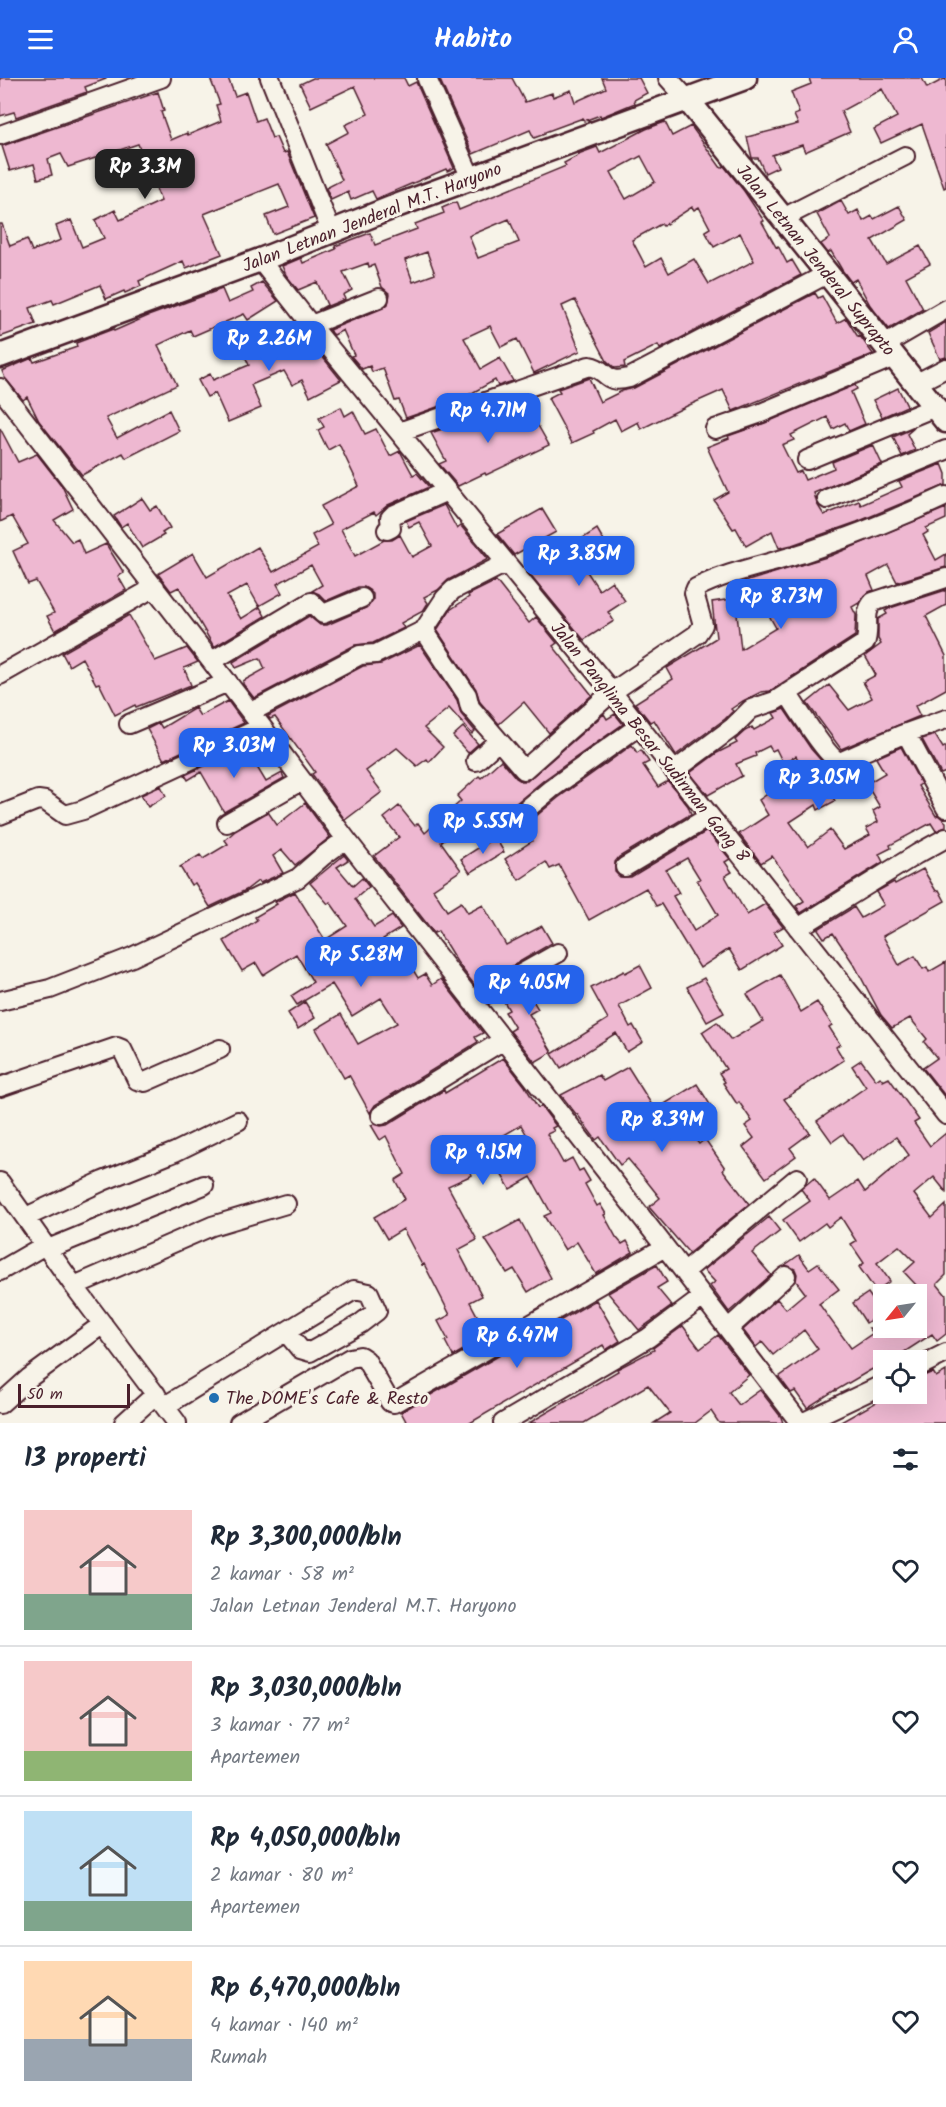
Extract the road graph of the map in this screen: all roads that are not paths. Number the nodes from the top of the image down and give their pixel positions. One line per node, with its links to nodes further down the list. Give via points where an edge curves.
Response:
1 (161, 78): 7 (street)
2 (270, 78): 11 (street)
3 (668, 78): 6 (street)
4 (745, 78): 6 (main road, Jalan Letnan Jenderal M.T. Haryono)
5 (427, 79): 9 (street)
6 (687, 99): 9 (main road, Jalan Letnan Jenderal M.T. Haryono); 10 (main road, Jalan Letnan Jenderal Suprapto)
7 (0, 135)
8 (905, 156): 10 (street)
9 (471, 178): 11 (main road, Jalan Letnan Jenderal M.T. Haryono)
10 (783, 218): 13 (main road, Jalan Letnan Jenderal Suprapto)
11 (331, 231): 12 (main road, Jalan Letnan Jenderal M.T. Haryono)
12 (260, 260): 16 (street, Jalan Panglima Besar Sudirman Gang 8); 18 (main road, Jalan Letnan Jenderal M.T. Haryono)
13 (827, 274): 17 (main road, Jalan Letnan Jenderal Suprapto); 24 (street, via 629,378 611,380 589,366)
14 (379, 298): 16 (street)
15 (946, 309): 17 (street)
16 (311, 325): 24 (street, Jalan Panglima Besar Sudirman Gang 8)
17 (889, 351): 20 (main road, Jalan Letnan Jenderal Suprapto); 23 (street, via 761,413)
18 (0, 356)
19 (946, 368): 20 (street)
20 (915, 384): 22 (main road, Jalan Letnan Jenderal Suprapto)
21 (0, 388): 33 (street)
22 (940, 414): 26 (street)
23 (715, 429)
24 (399, 432): 27 (street, Jalan Panglima Besar Sudirman Gang 8)
25 (946, 450): 29 (street)
26 (807, 460)
27 (447, 490): 30 (street, via 393,515); 31 (street, Jalan Panglima Besar Sudirman Gang 8)
28 (946, 496): 39 (street, via 869,530 696,588 700,629)
29 (827, 499)
30 (387, 530)
31 (506, 563): 35 (street, via 453,590); 39 (street, Jalan Panglima Besar Sudirman Gang 8)
32 (946, 578): 40 (street, via 873,602 868,608 865,642)
33 (154, 587): 36 (street); 37 (street)
34 (362, 598): 36 (street, via 322,614 311,602)
35 (424, 630): 42 (street, via 376,654 360,655); 46 (street, via 467,695 470,707)
36 (212, 661): 38 (street)
37 (0, 675)
38 (228, 682): 42 (street); 43 (street)
39 (612, 692): 44 (street, Jalan Panglima Besar Sudirman Gang 8); 46 (street, via 524,770)
40 (787, 693): 45 (street, via 836,761); 48 (street, via 751,709)
41 (946, 719): 45 (street)
42 (257, 720): 49 (street); 51 (street, via 83,810 66,815 38,800)
43 (129, 724)
44 (639, 726): 48 (street, Jalan Panglima Besar Sudirman Gang 8); 54 (street)
45 (906, 734): 50 (street)
46 (498, 741): 47 (street)
47 (476, 761)
48 (674, 771): 52 (street, Jalan Panglima Besar Sudirman Gang 8)
49 (301, 781): 53 (street); 56 (street)
50 (946, 808)
51 (0, 816)
52 (710, 816): 57 (street); 58 (street, Jalan Panglima Besar Sudirman Gang 8)
53 (227, 823)
54 (510, 823)
55 (946, 838): 58 (street)
56 (346, 840): 60 (street, via 298,878 132,957 50,989); 61 (street)
57 (625, 867)
58 (798, 928): 66 (street, Jalan Panglima Besar Sudirman Gang 8)
59 (558, 953): 61 (street)
60 (0, 1001)
61 (472, 1002): 62 (street)
62 (502, 1041): 65 (street); 74 (street)
63 (220, 1049): 64 (street, via 145,1082 137,1080 122,1049 117,1047)
64 (0, 1088)
65 (381, 1115)
66 (946, 1115)
67 (238, 1120): 72 (street)
68 (797, 1178): 76 (street)
69 (0, 1183): 72 (street)
70 (204, 1185): 73 (street)
71 (286, 1204): 78 (street, via 212,1226)
72 (26, 1217): 73 (street)
73 (47, 1247): 75 (street); 78 (street)
74 (665, 1247): 76 (street); 90 (street, via 394,1403 360,1356 350,1358)
75 (0, 1271)
76 (684, 1272): 79 (street)
77 (786, 1276): 81 (street)
78 (74, 1286): 80 (street)
79 (703, 1297): 81 (street); 91 (street, via 648,1338)
80 (103, 1324): 86 (street); 87 (street)
81 (728, 1329): 92 (street)
82 (286, 1332): 86 (street)
83 (946, 1353): 84 (street)
84 (927, 1362)
85 (873, 1389): 92 (street)
86 (160, 1400): 88 (street); 89 (street)
87 (0, 1404)
88 (124, 1423)
89 (177, 1423)
90 (239, 1423)
91 (503, 1423)
92 (801, 1423)

